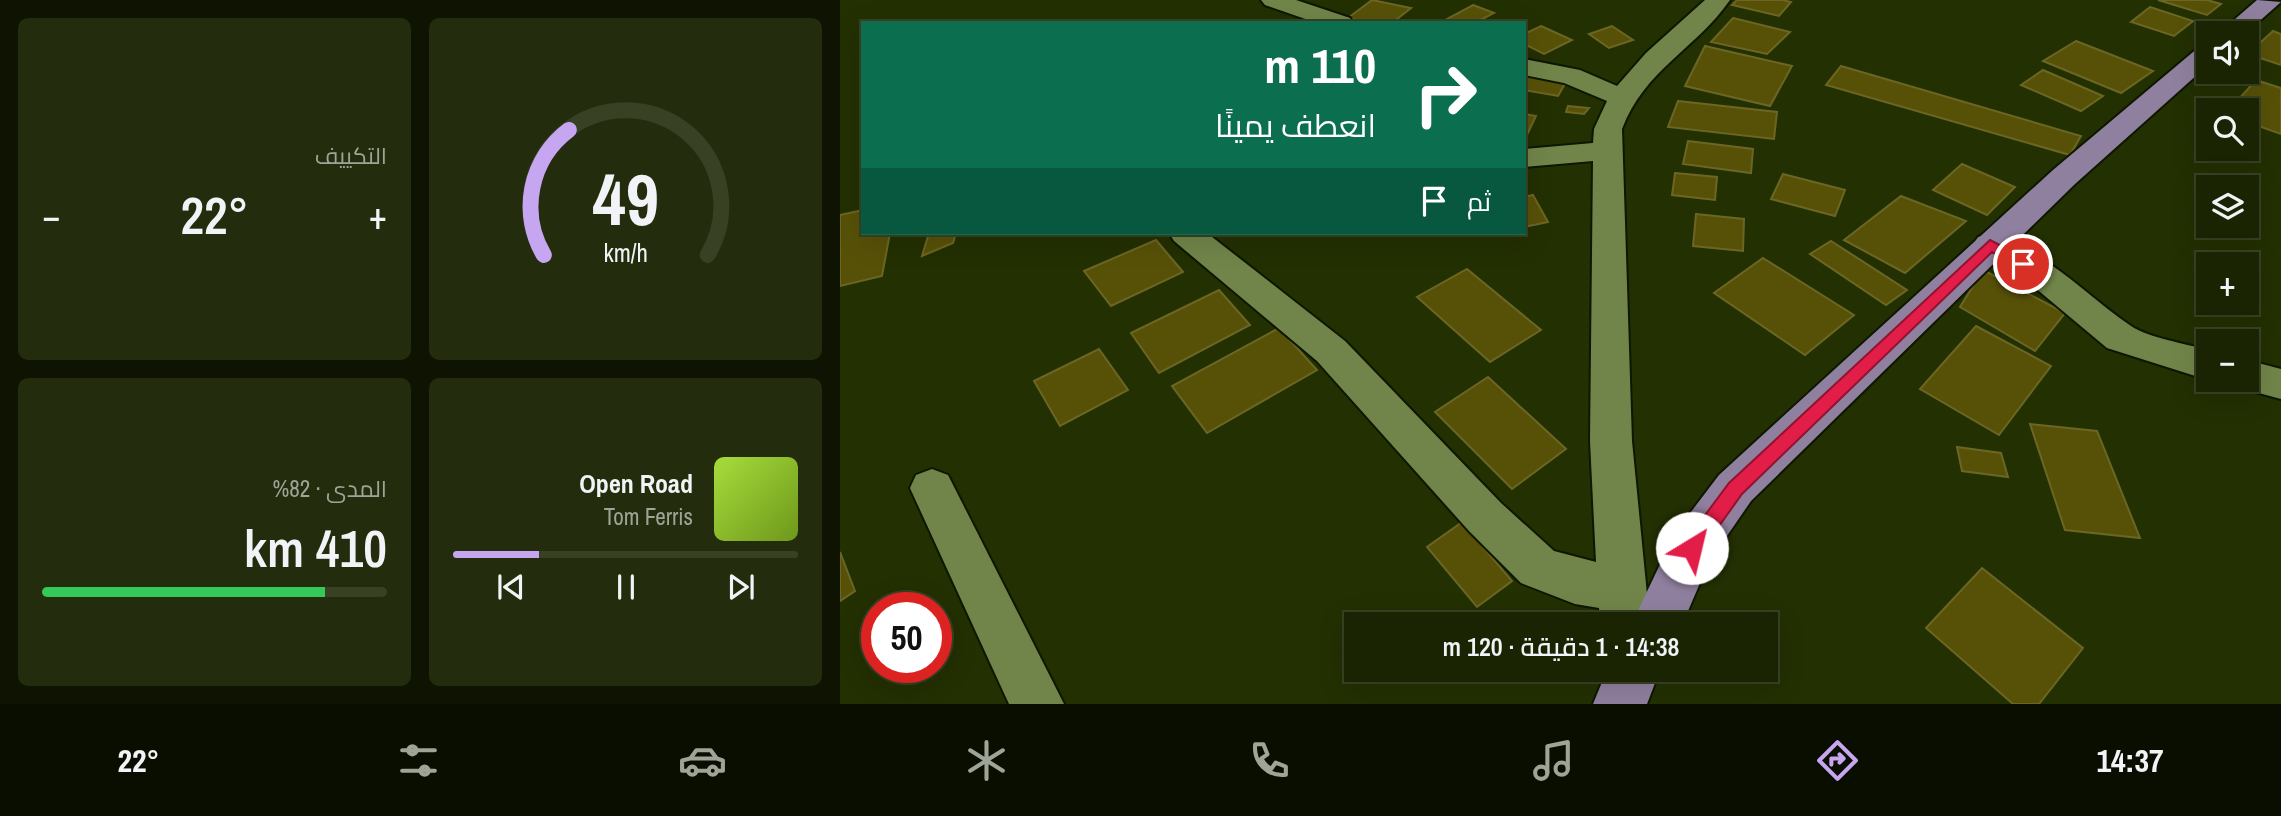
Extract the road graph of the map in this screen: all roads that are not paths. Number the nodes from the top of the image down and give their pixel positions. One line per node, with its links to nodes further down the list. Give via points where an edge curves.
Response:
1 (1273, 0): 4 (street)
2 (1718, 0): 8 (street, via 1650,64)
3 (2271, 0): 5 (main road)
4 (1335, 21)
5 (2246, 21)
6 (2196, 62): 12 (main road)
7 (1526, 67): 8 (street, via 1571,76)
8 (1622, 98): 9 (street, via 1608,128)
9 (1607, 150): 10 (street); 17 (street, via 1611,441)
10 (1526, 158)
11 (1188, 235): 17 (street, via 1331,351 1485,517 1538,567)
12 (1990, 245): 13 (street, via 2039,273 2120,338); 18 (main road, via 1735,488 1692,548)
13 (2196, 361)
14 (2259, 378): 15 (street)
15 (2281, 384)
16 (932, 488): 19 (street)
17 (1623, 607)
18 (1662, 612)
19 (1037, 704)

